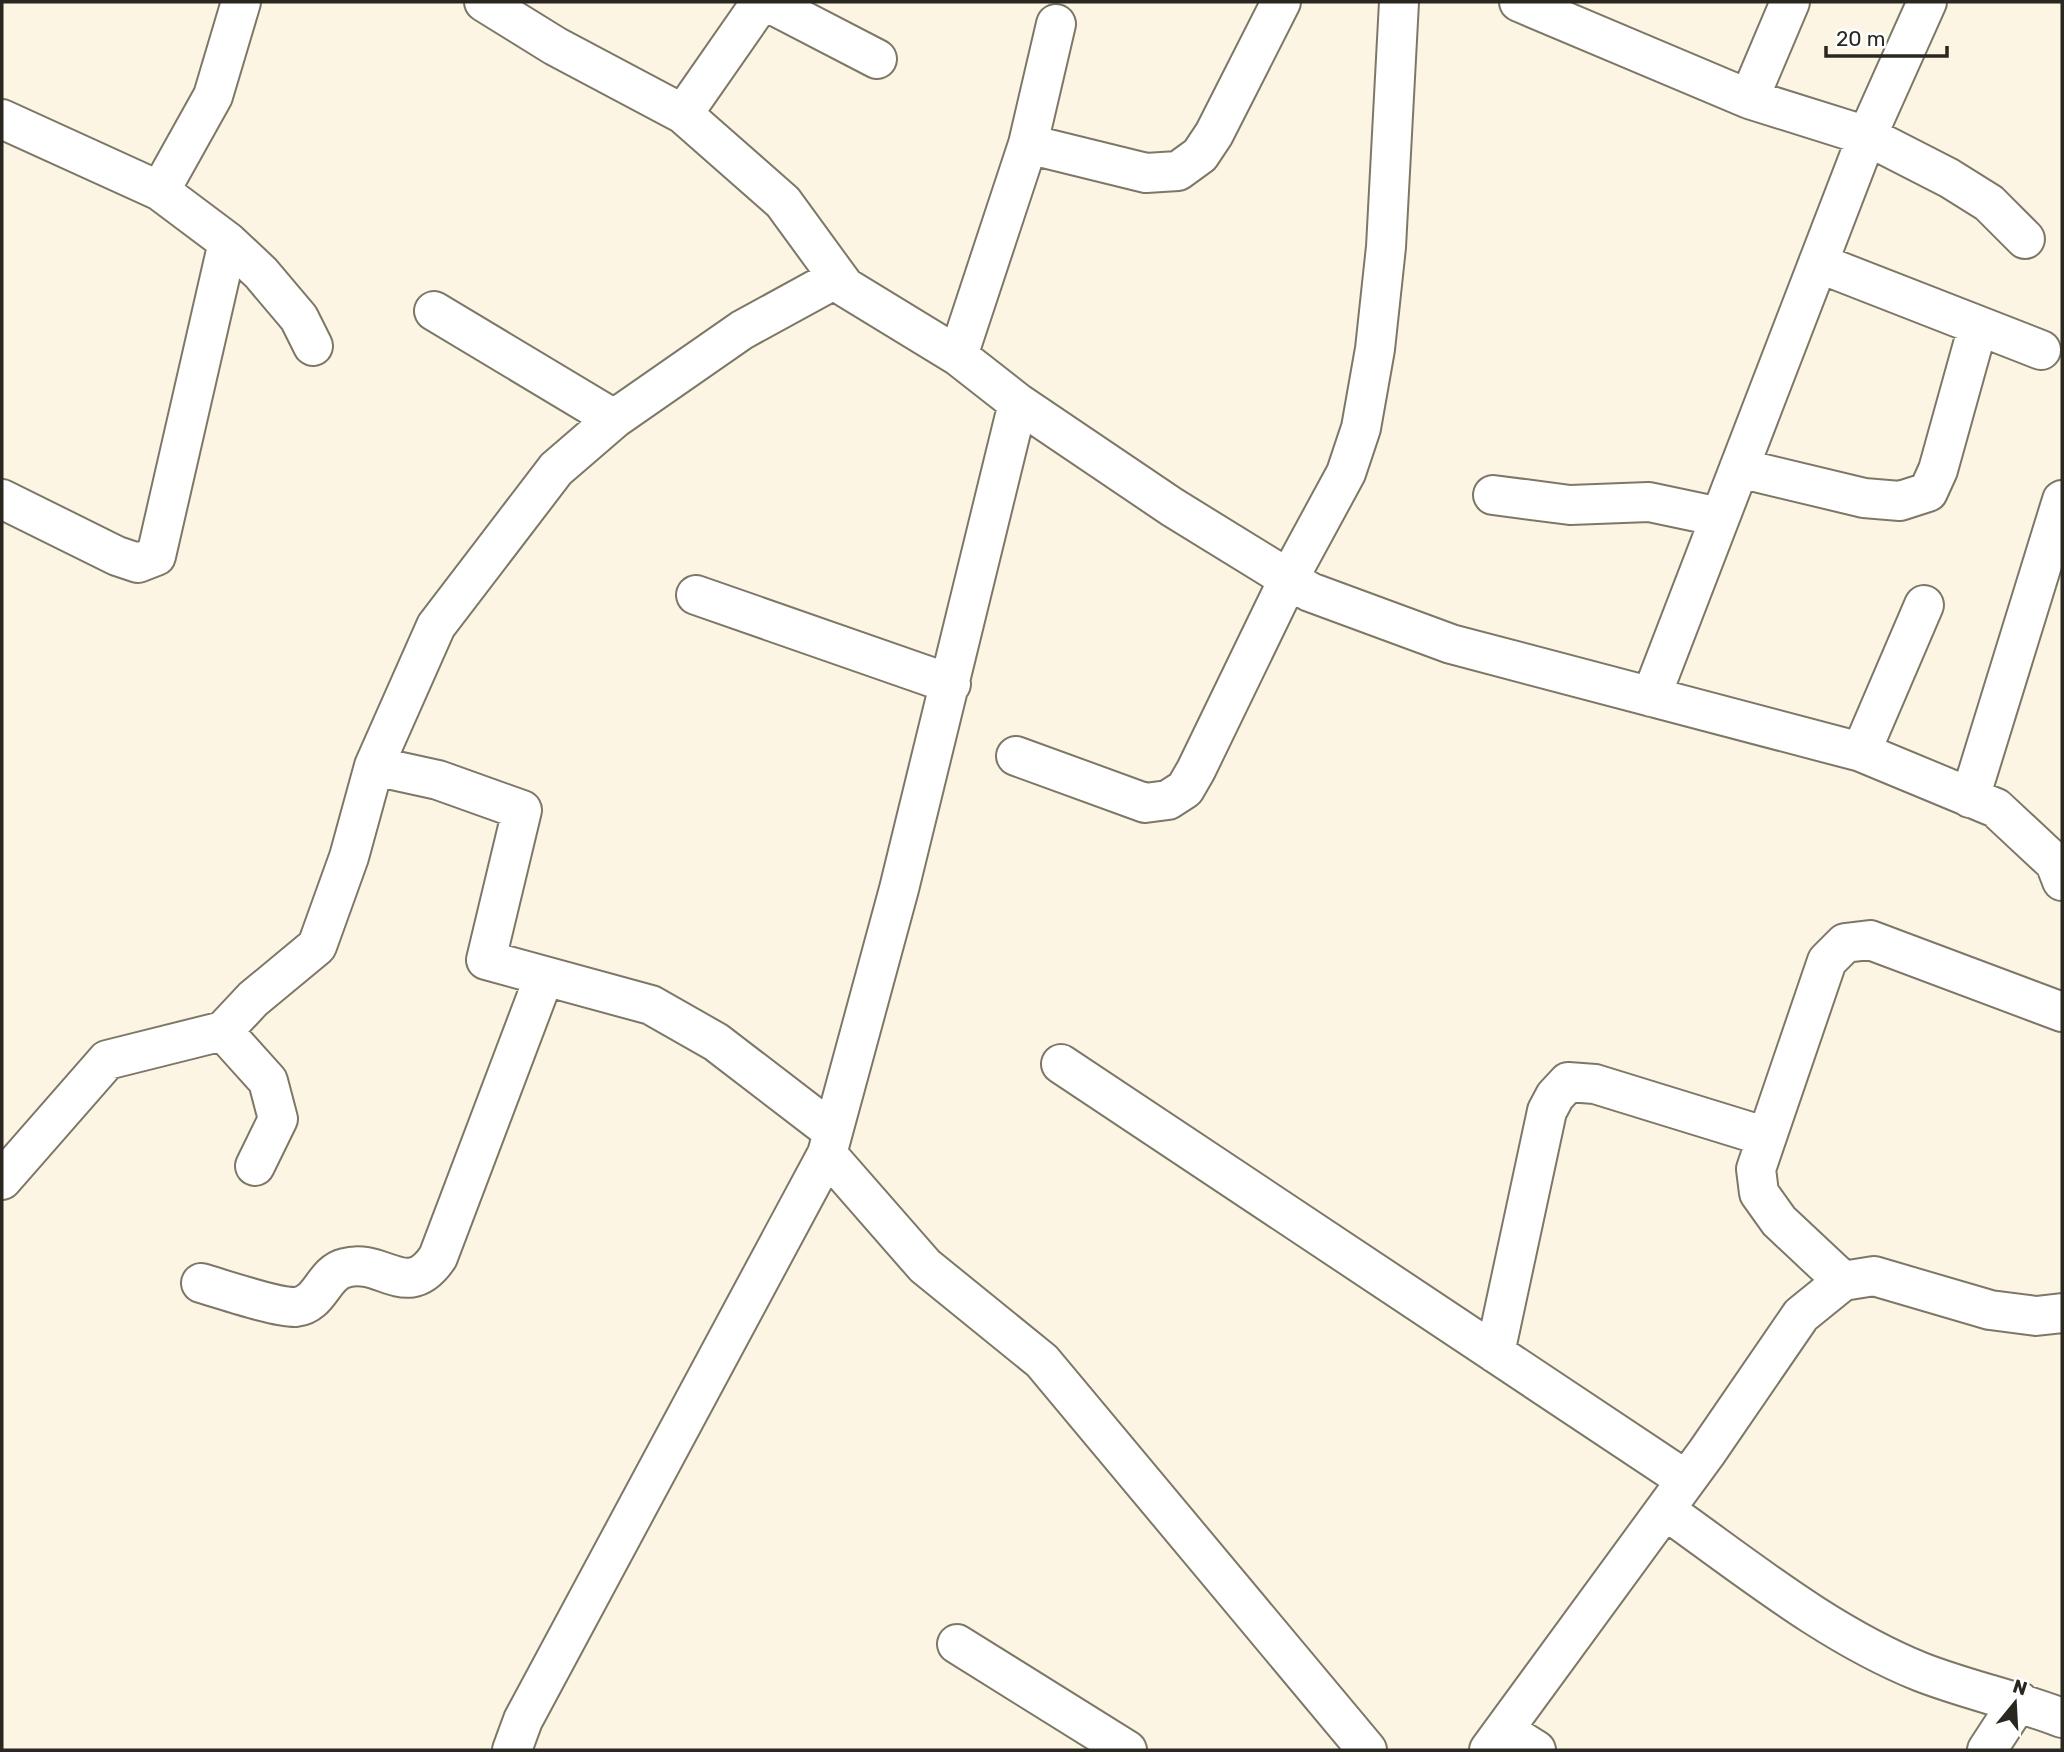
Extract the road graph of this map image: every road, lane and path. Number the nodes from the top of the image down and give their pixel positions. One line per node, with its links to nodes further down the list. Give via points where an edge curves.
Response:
1 (241, 2): 17 (street, via 213,96)
2 (484, 2): 13 (street, via 555,46)
3 (761, 2): 13 (street)
4 (767, 2): 11 (street)
5 (1281, 2): 16 (street, via 1214,134 1200,155 1178,170 1146,173)
6 (1399, 2): 34 (street, via 1385,247 1361,428 1346,473)
7 (1518, 2): 12 (street)
8 (1790, 2): 12 (street)
9 (1927, 2): 15 (street)
10 (1056, 24): 16 (street)
11 (877, 59)
12 (1749, 99): 15 (street)
13 (683, 114): 21 (street, via 783,202)
14 (2, 119): 17 (street)
15 (1867, 136): 18 (street, via 1989,203); 20 (street)
16 (1028, 144): 26 (street)
17 (160, 191): 19 (street)
18 (2025, 239)
19 (228, 242): 24 (street, via 299,318); 31 (street, via 156,556 138,563 117,556)
20 (1818, 263): 23 (street); 29 (street)
21 (837, 278): 26 (street); 28 (street, via 742,330)
22 (434, 311): 28 (street)
23 (1978, 326): 25 (street); 29 (street, via 1928,492 1900,501 1864,498)
24 (313, 346)
25 (2040, 350)
26 (958, 356): 27 (street)
27 (1018, 403): 34 (street, via 1172,507); 38 (street)
28 (614, 419): 42 (street, via 556,469 436,626)
29 (1740, 468): 33 (street)
30 (1493, 495): 33 (street, via 1570,505 1649,502)
31 (2, 499)
32 (2062, 500): 35 (street)
33 (1720, 517): 39 (street)
34 (1289, 578): 39 (street, via 1310,592 1451,644); 41 (street, via 1185,789 1168,800 1145,803)
35 (2050, 586): 43 (street)
36 (696, 596): 38 (street)
37 (1924, 605): 40 (street)
38 (951, 684): 50 (street)
39 (1651, 697): 40 (street)
40 (1861, 752): 43 (street)
41 (1016, 756)
42 (374, 766): 45 (street, via 438,780 522,810 486,960); 47 (street, via 349,858 317,946 253,999)
43 (1970, 798): 44 (street, via 1996,808 2055,863)
44 (2062, 881)
45 (544, 977): 50 (street, via 651,1005 683,1021); 54 (street, via 438,1258 429,1271 400,1279 365,1266 344,1268 310,1303 294,1307)
46 (2062, 1012): 49 (street, via 1870,940 1846,943 1827,961)
47 (223, 1031): 51 (street, via 268,1081 278,1119); 52 (street, via 107,1060)
48 (1061, 1064): 56 (street)
49 (1767, 1136): 53 (street, via 1756,1168 1759,1193 1779,1221); 56 (street, via 1595,1084 1569,1083 1546,1111)
50 (830, 1142): 62 (street, via 523,1720); 64 (street, via 925,1266 1042,1361)
51 (255, 1166)
52 (2, 1180)
53 (1843, 1281): 55 (street, via 1874,1276 1990,1310 2036,1316); 57 (street, via 1801,1315)
54 (201, 1283)
55 (2062, 1313)
56 (1495, 1353): 57 (street)
57 (1676, 1495): 59 (street, via 1828,1625 1921,1672); 61 (street)
58 (957, 1644): 63 (street)
59 (2019, 1701): 60 (street); 66 (street)
60 (2062, 1718)
61 (1497, 1740): 65 (street)
62 (512, 1750)
63 (1127, 1750)
64 (1367, 1750)
65 (1536, 1750)
66 (1987, 1750)

